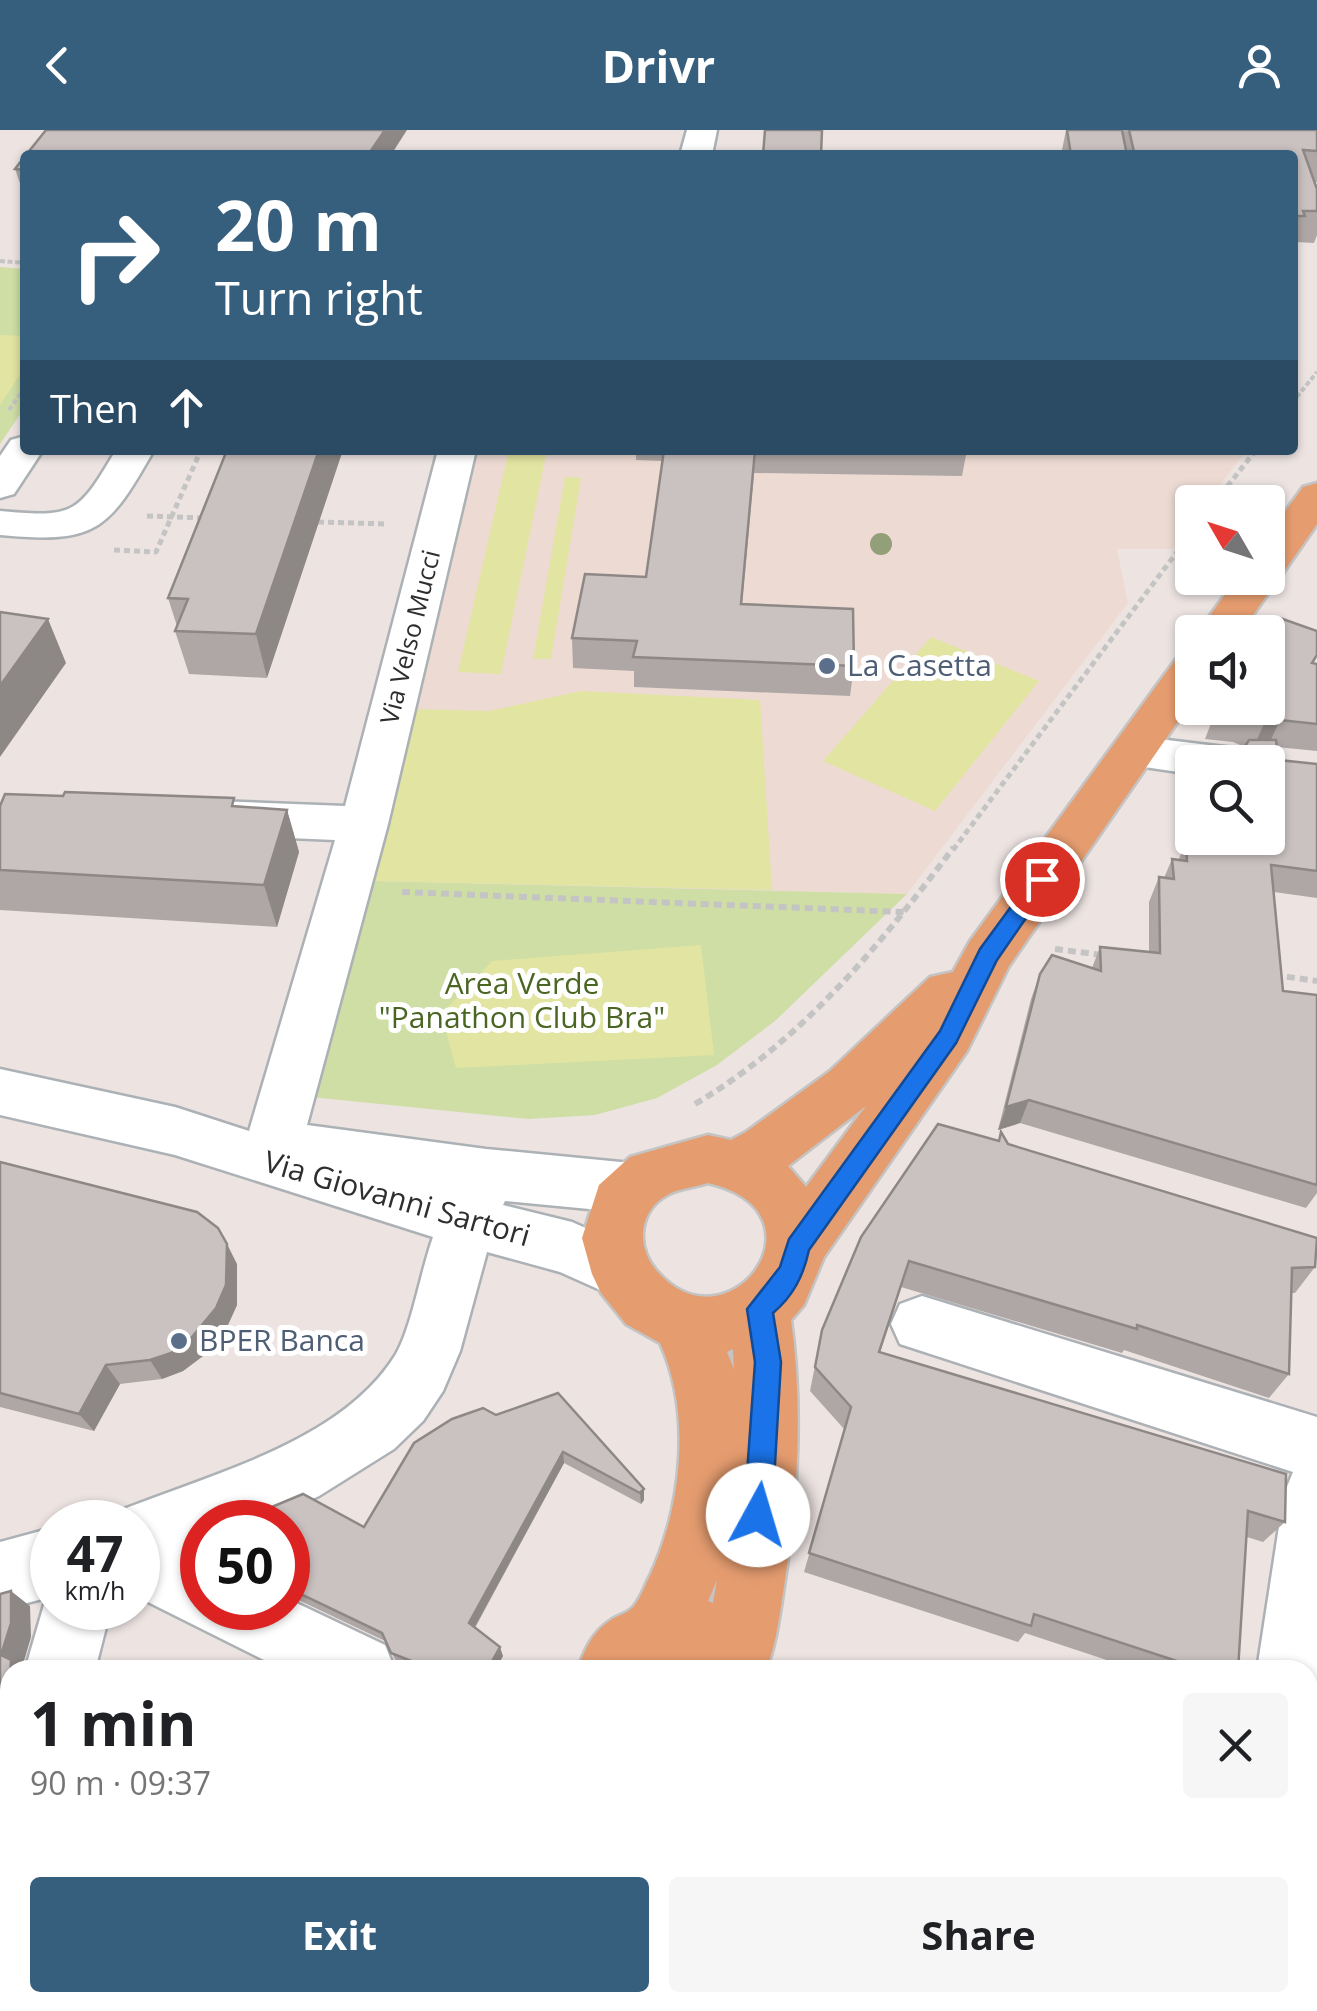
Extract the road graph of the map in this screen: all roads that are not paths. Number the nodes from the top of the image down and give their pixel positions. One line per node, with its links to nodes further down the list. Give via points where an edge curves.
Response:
1 (20, 455): 4 (street)
2 (132, 455): 6 (street, via 96,515 72,526)
3 (455, 455): 12 (street, Via Velso Mucci)
4 (0, 486)
5 (1317, 495): 7 (main road)
6 (0, 523)
7 (1285, 540)
8 (1175, 693): 9 (main road)
9 (1134, 752): 10 (street); 13 (main road)
10 (1175, 756)
11 (170, 816): 12 (street)
12 (364, 824): 16 (street, Via Velso Mucci)
13 (992, 949): 17 (main road, via 840,1094 773,1148); 20 (main road, via 948,1036)
14 (0, 1092): 15 (street, Via Giovanni Sartori)
15 (175, 1131): 16 (street, Via Giovanni Sartori); 19 (street, Via Giovanni Sartori)
16 (274, 1143): 19 (street, Via Giovanni Sartori)
17 (736, 1165): 18 (main road, via 680,1162); 20 (main road, via 781,1196 794,1220)
18 (631, 1188): 19 (street, Via Giovanni Sartori); 21 (main road, via 612,1227)
19 (477, 1198): 21 (street, Via Giovanni Sartori); 27 (street, via 422,1368 401,1404 365,1436)
20 (797, 1246): 22 (main road, via 786,1281)
21 (616, 1270): 23 (main road, via 654,1311)
22 (759, 1309): 23 (main road, via 735,1320); 36 (main road, via 768,1362)
23 (682, 1322): 32 (main road, via 704,1377 711,1437 699,1537 676,1600)
24 (922, 1324): 25 (street)
25 (1317, 1448)
26 (1317, 1494): 37 (street)
27 (160, 1528)
28 (30, 1568): 29 (street)
29 (0, 1576)
30 (70, 1630): 33 (street)
31 (277, 1630): 34 (street)
32 (635, 1651): 35 (main road, via 700,1630)
33 (63, 1660)
34 (339, 1660)
35 (745, 1660)
36 (746, 1660)
37 (1293, 1660)

